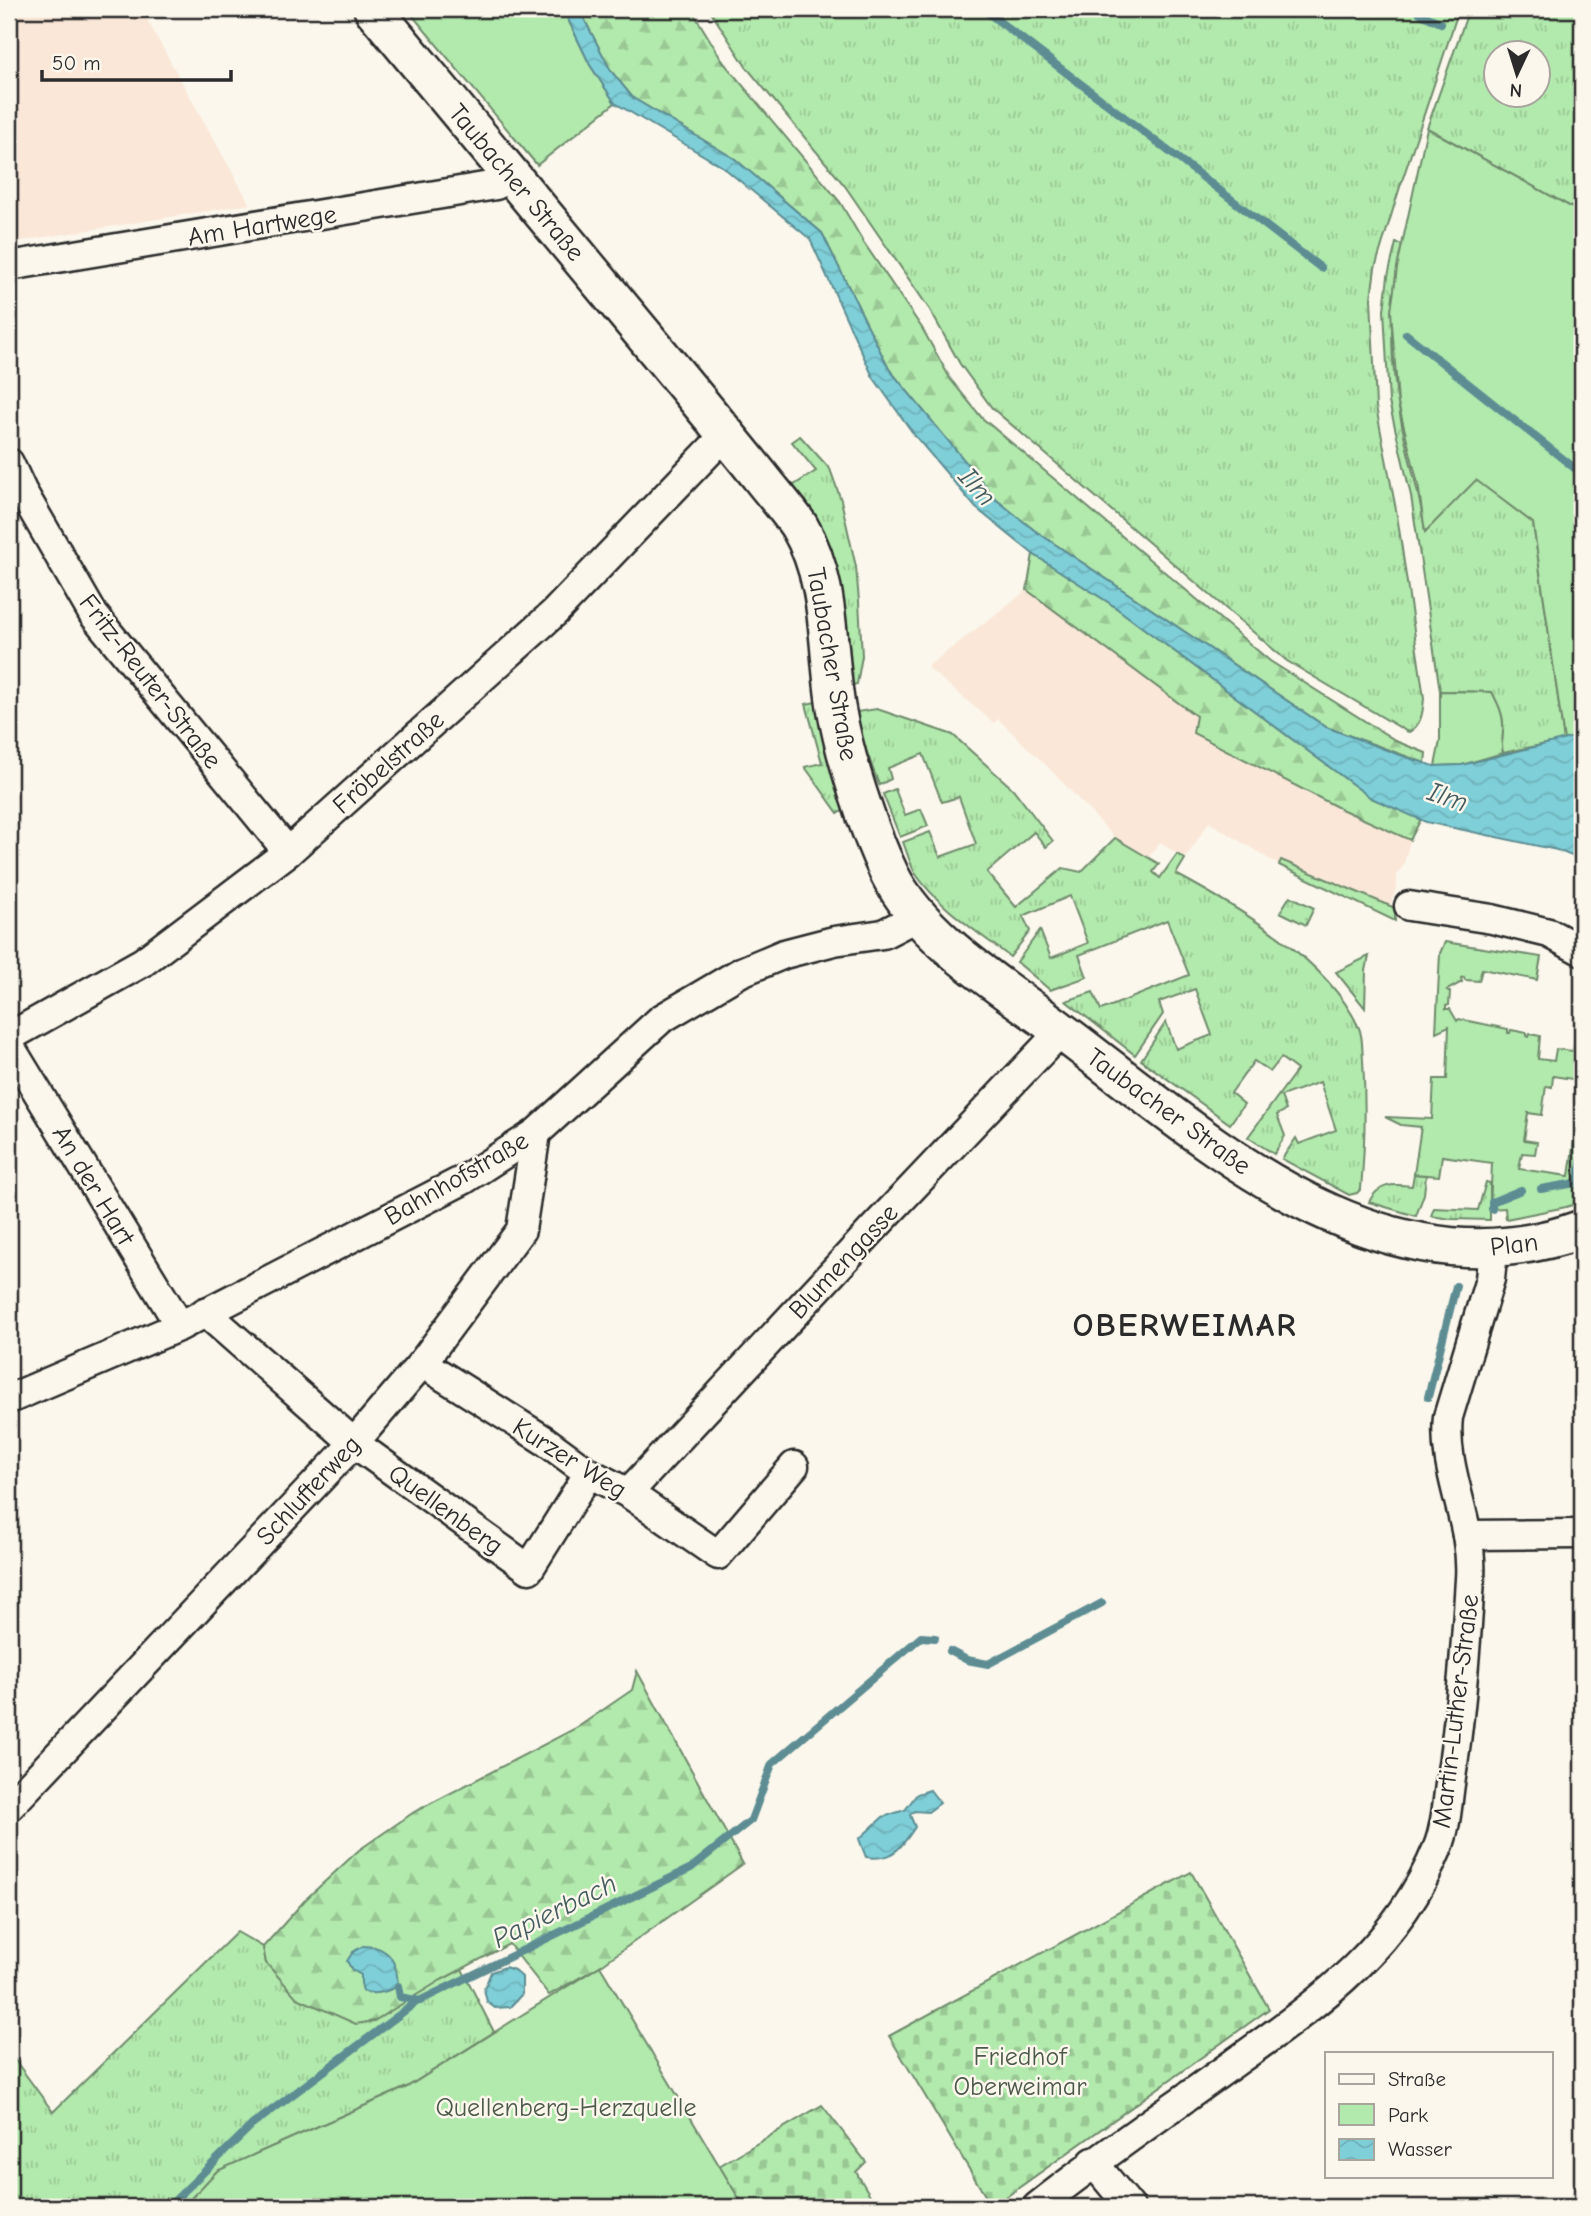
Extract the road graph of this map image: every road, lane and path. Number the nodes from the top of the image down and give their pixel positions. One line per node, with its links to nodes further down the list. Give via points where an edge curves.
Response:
1 (373, 9): 2 (street, Taubacher Straße)
2 (511, 175): 3 (street, Am Hartwege, via 496,186); 4 (street, Taubacher Straße)
3 (9, 266)
4 (726, 434): 6 (street, Fröbelstraße, via 554,613); 8 (street, Taubacher Straße, via 784,505 812,552 828,614 835,703 845,747 889,873)
5 (9, 463): 6 (street, Fritz-Reuter-Straße, via 93,614)
6 (288, 852): 11 (street, Fröbelstraße, via 144,962)
7 (1409, 906): 9 (street, via 1549,933)
8 (918, 916): 10 (street, Taubacher Straße, via 943,941); 13 (street, Bahnhofstraße, via 883,934 783,954 741,972 661,1019)
9 (1582, 951)
10 (1061, 1031): 15 (street, Taubacher Straße, via 1260,1178 1359,1225); 24 (street, Blumengasse)
11 (9, 1037)
12 (9, 1045): 18 (street, An der Hart)
13 (536, 1133): 17 (street, Bahnhofstraße, via 465,1179); 19 (street, Schlufterweg, via 521,1230)
14 (1582, 1229): 16 (street, Plan, via 1536,1243)
15 (1444, 1246): 16 (street, Plan)
16 (1493, 1248): 26 (street, Martin-Luther-Straße, via 1490,1279 1446,1437)
17 (205, 1312): 18 (street, Bahnhofstraße); 21 (street, Quellenberg)
18 (180, 1325): 20 (street, Bahnhofstraße)
19 (422, 1363): 21 (street, Schlufterweg); 23 (street, Kurzer Weg)
20 (9, 1399)
21 (354, 1443): 23 (street, Quellenberg, via 529,1569); 27 (street, Schlufterweg)
22 (794, 1466): 24 (street, Kurzer Weg, via 718,1555)
23 (589, 1473): 24 (street, Kurzer Weg)
24 (628, 1493)
25 (1582, 1534): 26 (street)
26 (1467, 1535): 28 (street, Martin-Luther-Straße, via 1470,1588 1443,1833 1400,1918 1355,1969 1309,2009)
27 (9, 1807)
28 (1093, 2162): 29 (street, Martin-Luther-Straße); 30 (street)
29 (1037, 2207)
30 (1130, 2207)

